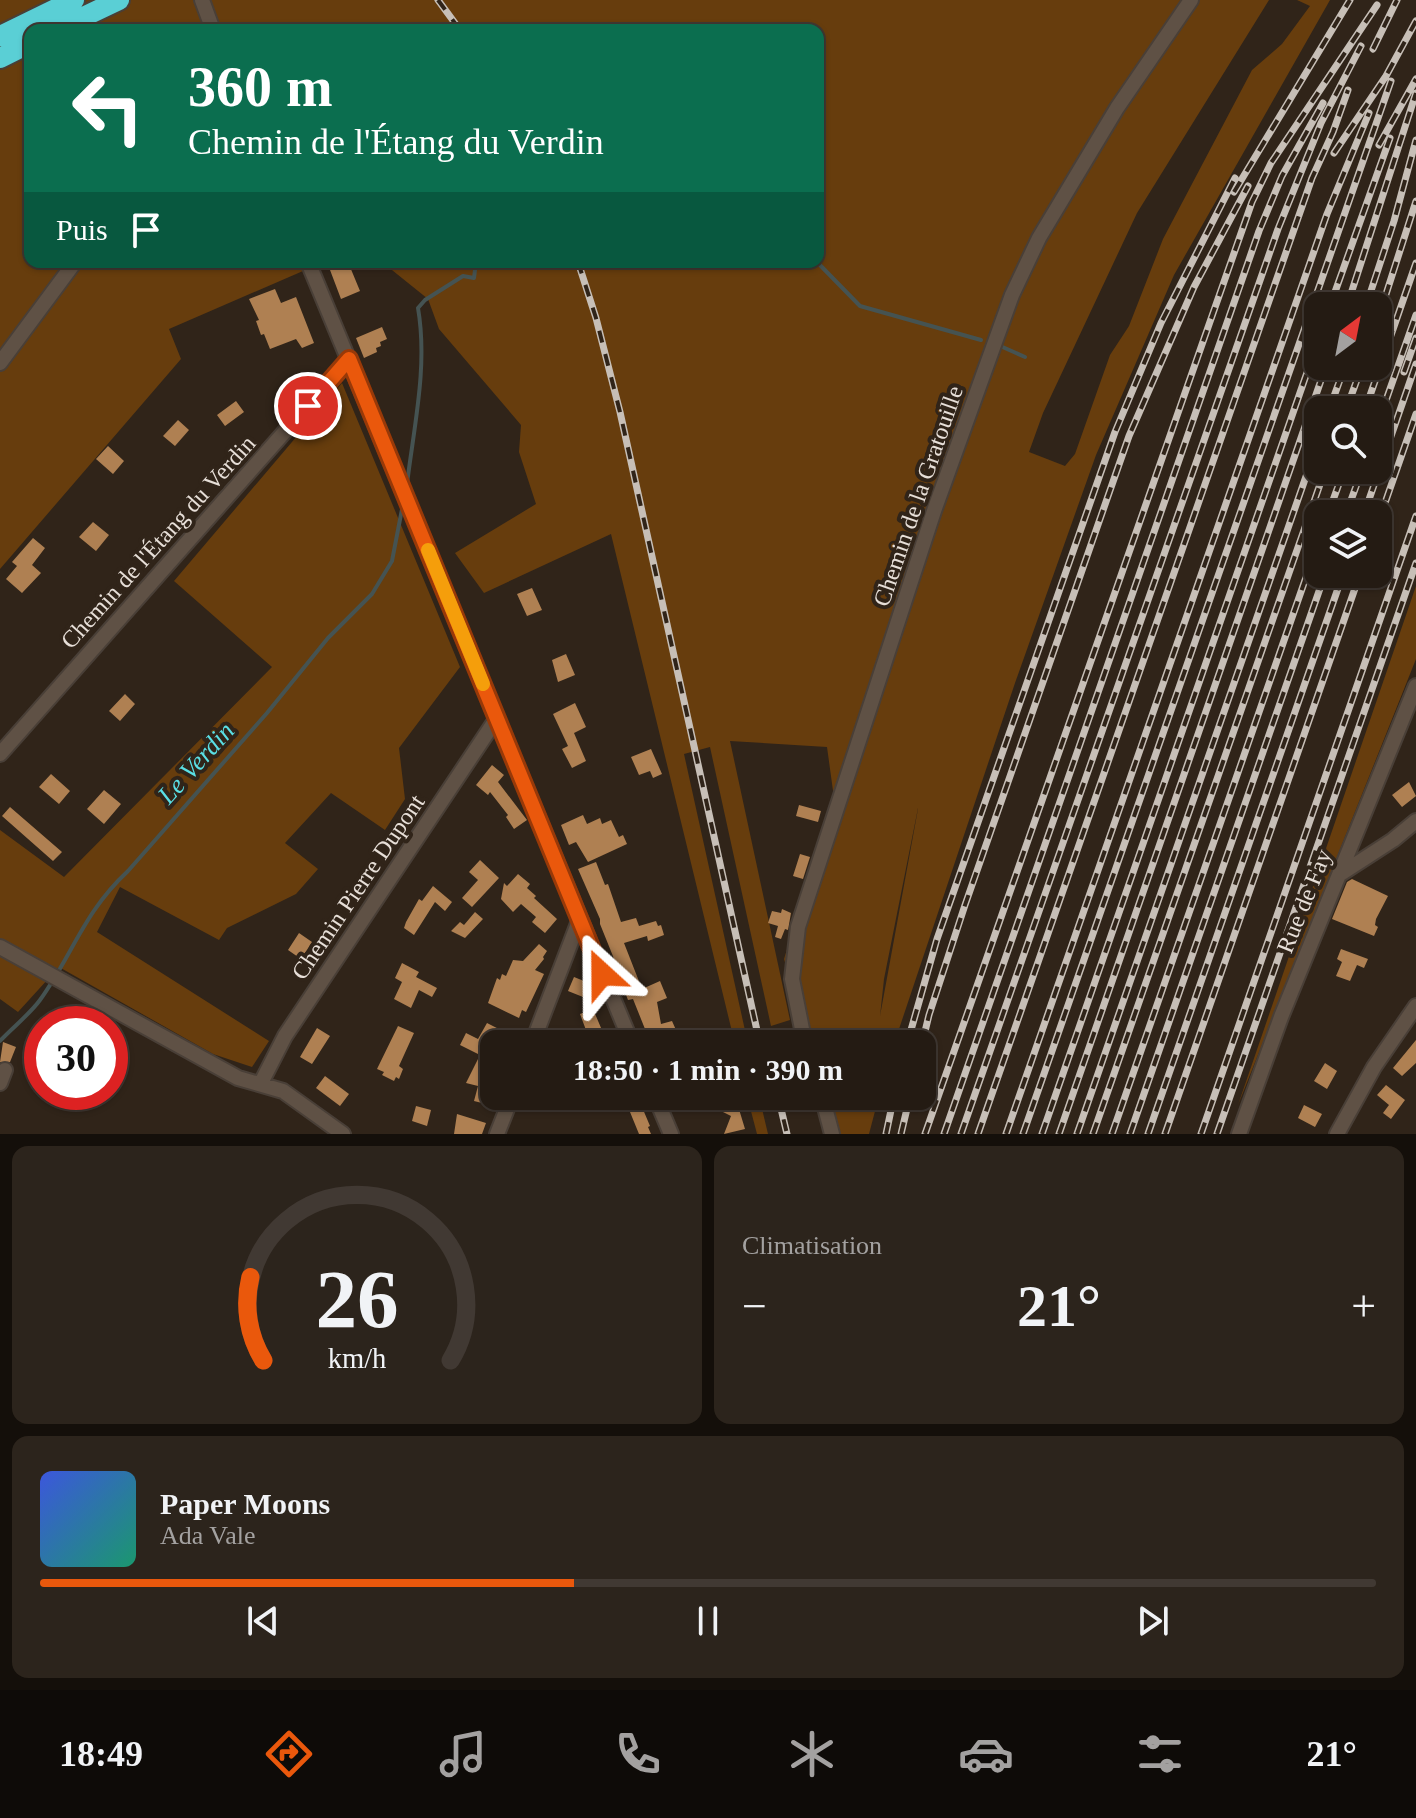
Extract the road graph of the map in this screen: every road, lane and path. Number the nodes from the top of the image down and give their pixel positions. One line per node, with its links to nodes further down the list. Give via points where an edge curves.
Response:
1 (74, 0): 6 (highway)
2 (119, 0): 7 (highway)
3 (202, 0): 8 (street)
4 (1191, 0): 26 (street, Chemin de la Gratouille, via 1117,108 1039,238 1012,295 929,526 798,927 792,979)
5 (24, 24): 9 (highway)
6 (25, 24)
7 (69, 24)
8 (211, 24)
9 (0, 36)
10 (24, 46): 11 (highway)
11 (0, 58)
12 (71, 268): 15 (street)
13 (311, 268): 14 (street)
14 (349, 359): 17 (street); 18 (street, Chemin de l'Étang du Verdin)
15 (0, 363)
16 (1416, 686): 20 (street, Rue de Fay)
17 (497, 718): 21 (street); 27 (street, Chemin Pierre Dupont, via 285,1036)
18 (0, 754)
19 (1416, 821): 20 (street)
20 (1339, 875): 35 (street, Rue de Fay)
21 (579, 921): 24 (street); 25 (street)
22 (0, 947): 27 (street, via 238,1078)
23 (1416, 1006): 36 (street)
24 (537, 1030)
25 (626, 1030)
26 (802, 1030)
27 (261, 1083): 31 (street, via 283,1091)
28 (506, 1110): 32 (street)
29 (661, 1110): 33 (street)
30 (826, 1110): 34 (street)
31 (343, 1134)
32 (497, 1134)
33 (671, 1134)
34 (832, 1134)
35 (1239, 1134)
36 (1337, 1134)

